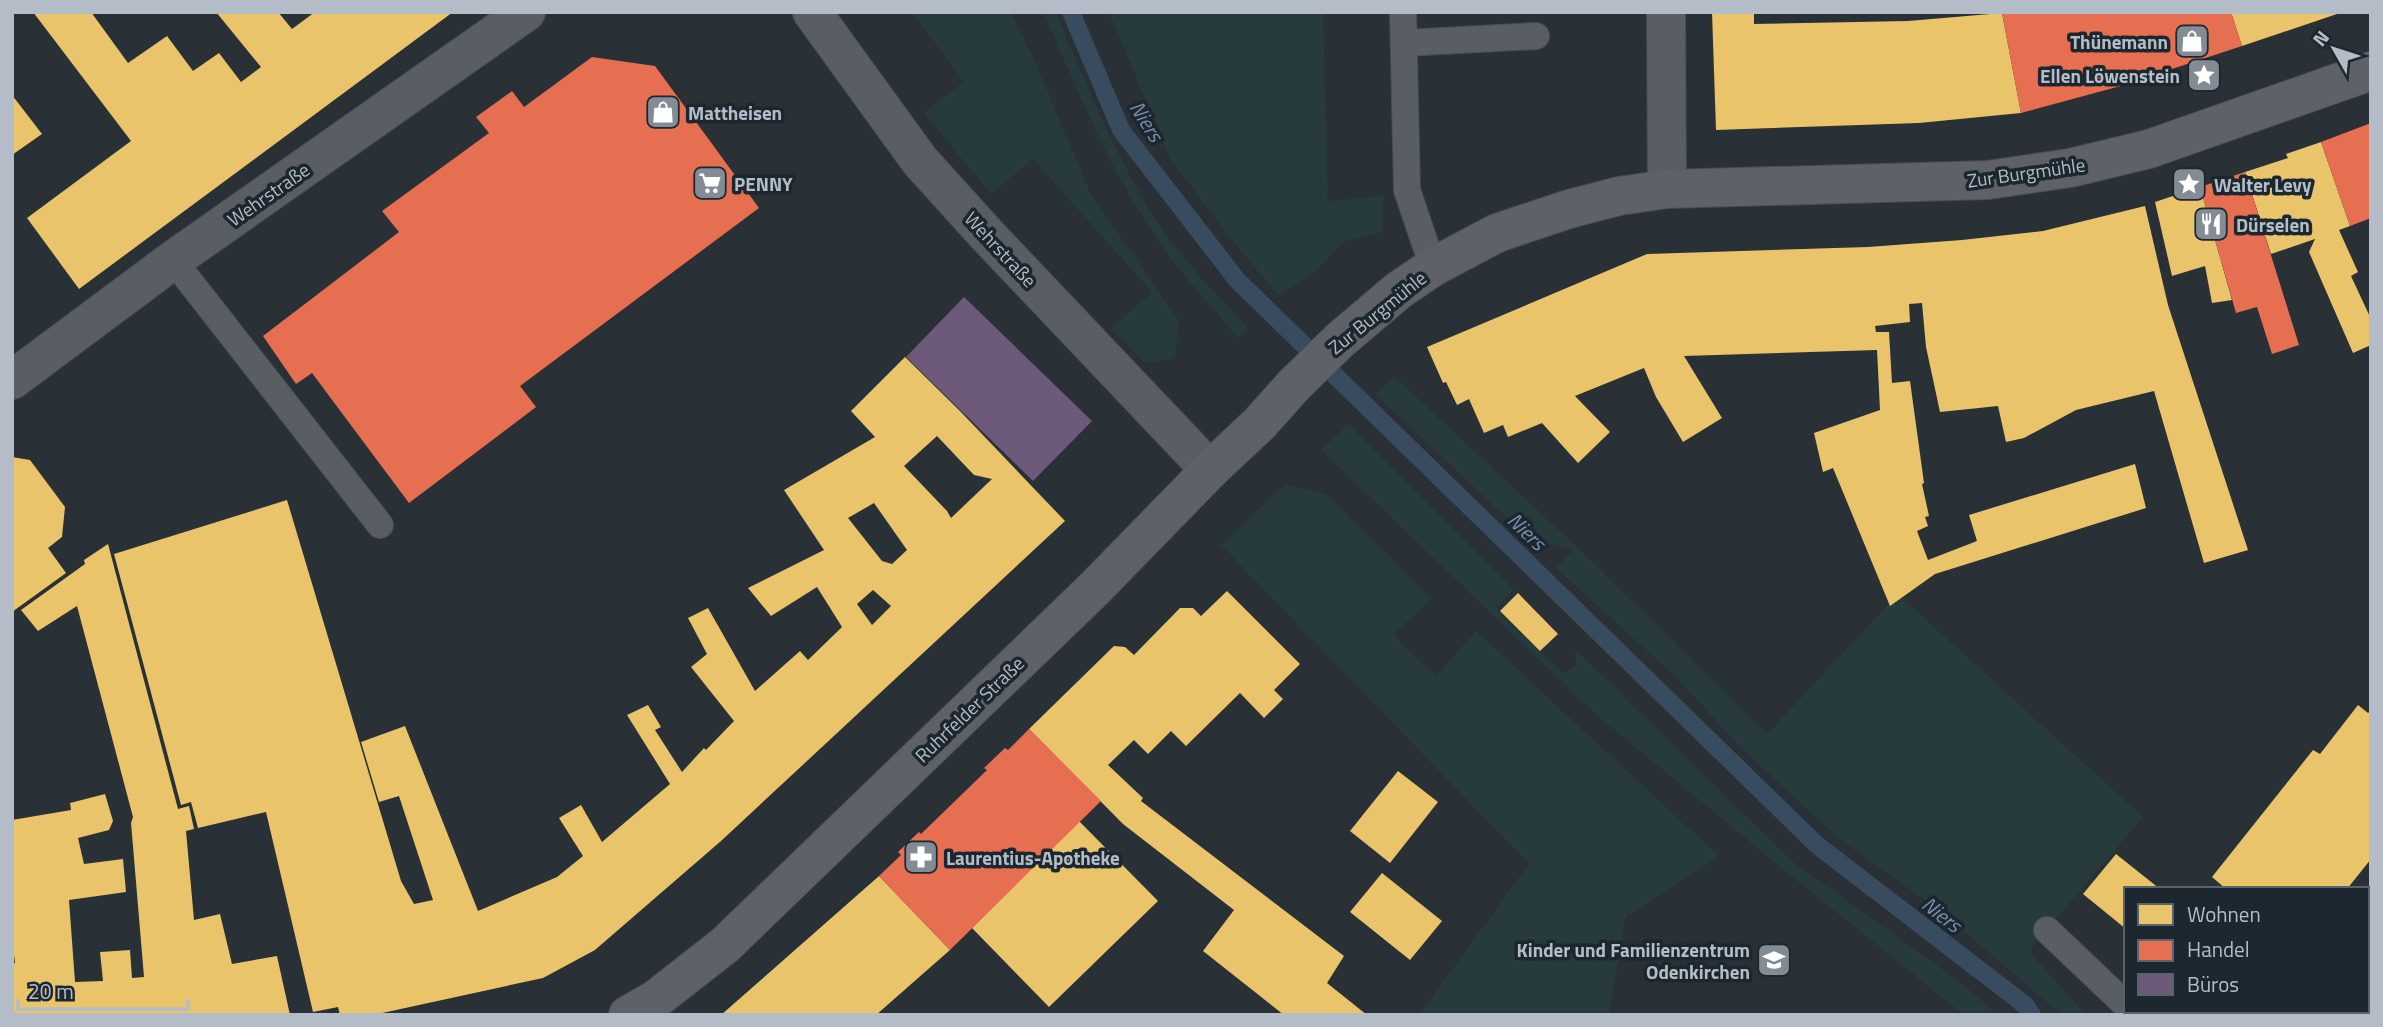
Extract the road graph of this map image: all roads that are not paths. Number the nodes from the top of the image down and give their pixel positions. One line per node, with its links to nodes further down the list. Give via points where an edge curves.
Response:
1 (526, 12): 9 (street, Wehrstraße)
2 (812, 12): 13 (street, Wehrstraße, via 920,161)
3 (1403, 12): 6 (lane)
4 (1666, 12): 8 (street)
5 (1535, 36): 6 (lane)
6 (1404, 43): 10 (lane, via 1407,190)
7 (2371, 71): 8 (main road, Zur Burgmühle, via 2149,149 2070,168 1988,180)
8 (1667, 189): 10 (main road, Zur Burgmühle, via 1619,196 1544,217 1497,233)
9 (173, 260): 11 (street, Wehrstraße); 14 (lane)
10 (1433, 267): 12 (main road, Zur Burgmühle, via 1399,290)
11 (12, 380)
12 (1294, 385): 13 (main road, Ruhrfelder Straße)
13 (1210, 470): 17 (main road, Ruhrfelder Straße, via 1095,588 725,945)
14 (380, 525)
15 (2047, 930): 16 (lane)
16 (2124, 1003)
17 (628, 1015)

